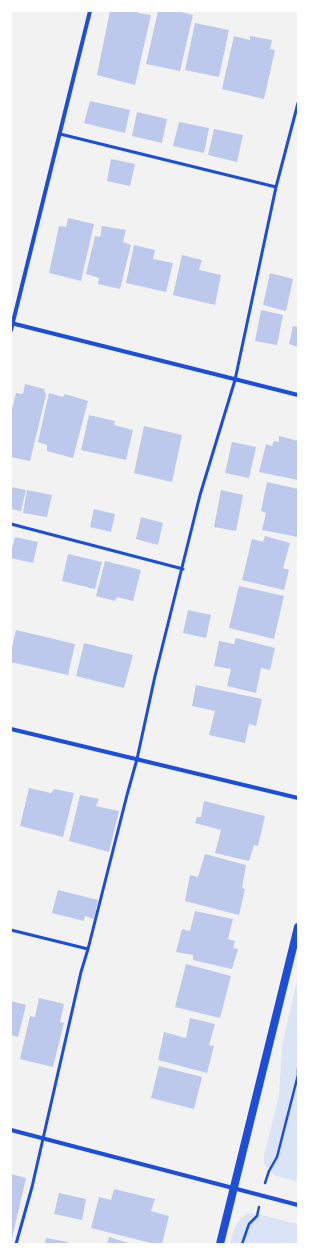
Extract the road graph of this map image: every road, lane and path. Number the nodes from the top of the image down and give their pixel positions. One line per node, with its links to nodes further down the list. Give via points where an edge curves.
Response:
1 (90, 11): 3 (street)
2 (298, 102): 4 (lane)
3 (60, 134): 4 (lane); 5 (street)
4 (276, 187): 7 (lane)
5 (12, 323): 6 (street); 7 (street)
6 (11, 330)
7 (235, 380): 8 (street); 10 (lane, via 200,495)
8 (298, 395)
9 (11, 524): 10 (lane)
10 (183, 569): 12 (lane)
11 (11, 729): 12 (street)
12 (137, 758): 13 (street); 16 (lane)
13 (298, 798)
14 (298, 927): 21 (main road)
15 (11, 930): 16 (lane)
16 (88, 949): 19 (lane)
17 (298, 1069): 20 (path, via 277,1157)
18 (11, 1130): 19 (street)
19 (42, 1138): 21 (street); 24 (lane)
20 (269, 1171)
21 (234, 1188): 22 (street); 25 (main road)
22 (298, 1204)
23 (258, 1214): 26 (path, via 249,1224)
24 (16, 1244)
25 (220, 1244)
26 (242, 1244)

